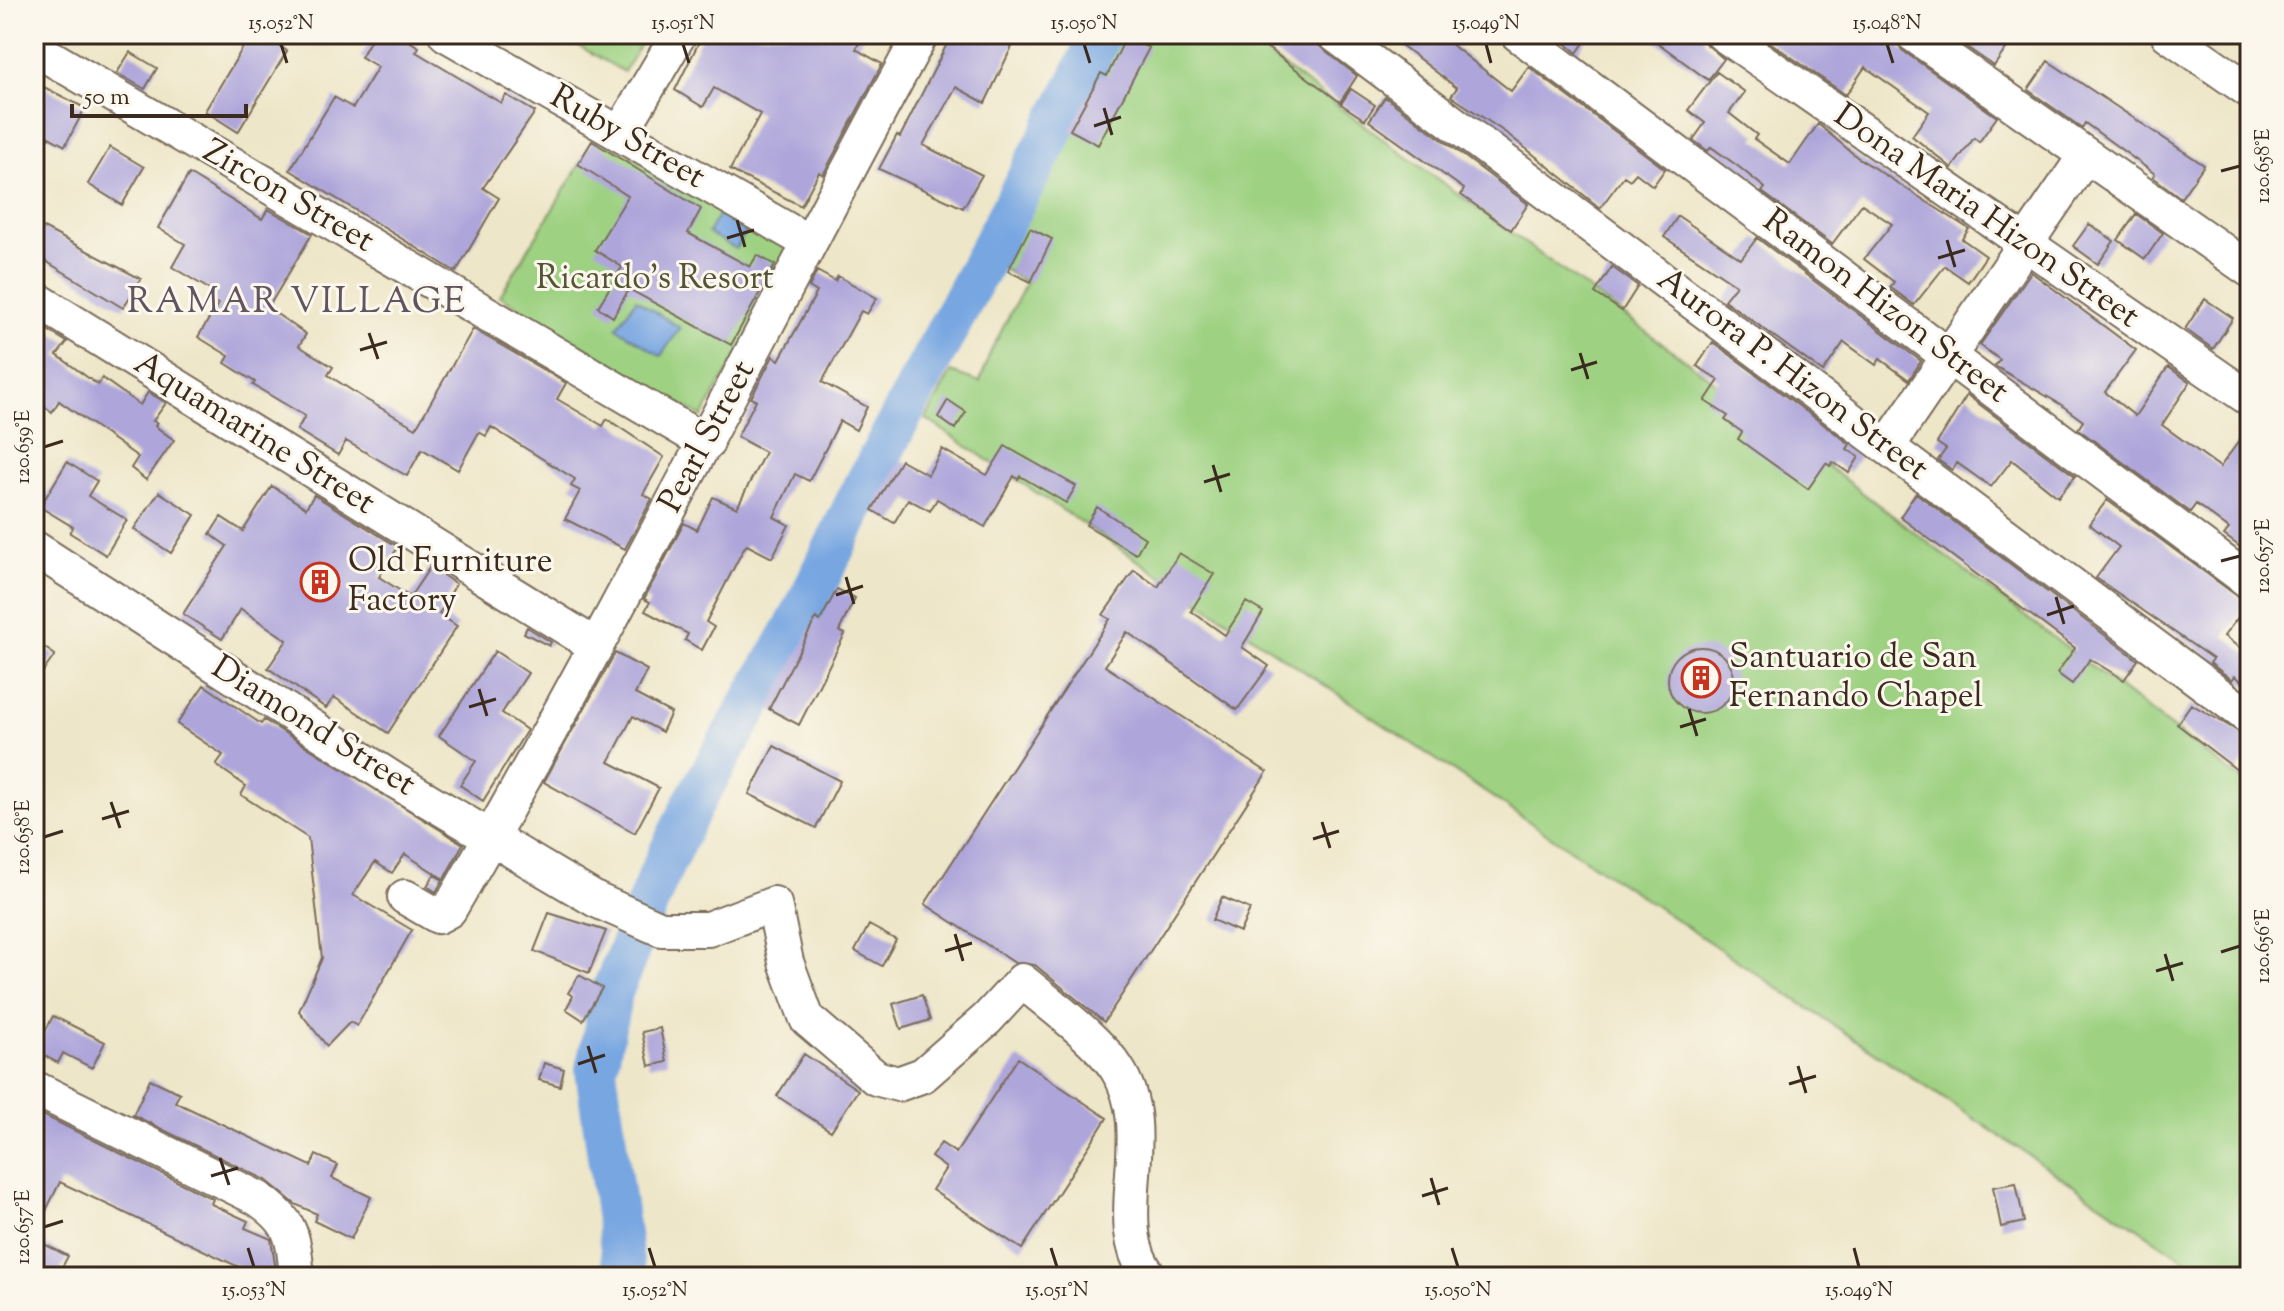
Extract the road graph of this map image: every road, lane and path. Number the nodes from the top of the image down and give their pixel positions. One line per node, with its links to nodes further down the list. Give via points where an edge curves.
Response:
1 (446, 34): 11 (street, Ruby Street)
2 (679, 34): 11 (street)
3 (921, 34): 13 (street, Pearl Street)
4 (1334, 34): 20 (street, Aurora P. Hizon Street)
5 (1518, 34): 17 (street, Ramon Hizon Street)
6 (1723, 34): 14 (street, Dona Maria Hizon Street)
7 (1913, 34): 12 (street)
8 (2168, 34): 10 (street)
9 (34, 48): 19 (street, Zircon Street)
10 (2250, 91)
11 (620, 134): 13 (street, Ruby Street)
12 (2086, 155): 14 (street); 15 (street)
13 (808, 242): 19 (street, Pearl Street)
14 (2024, 244): 17 (street); 18 (street, Dona Maria Hizon Street)
15 (2250, 270)
16 (34, 298): 23 (street, Aquamarine Street)
17 (1950, 355): 20 (street); 22 (street, Ramon Hizon Street)
18 (2250, 399)
19 (707, 443): 23 (street, Pearl Street)
20 (1887, 447): 24 (street, Aurora P. Hizon Street)
21 (34, 548): 25 (street, Diamond Street)
22 (2250, 582)
23 (596, 646): 25 (street, Pearl Street)
24 (2250, 718)
25 (491, 838): 26 (street, Pearl Street, via 446,914 438,916); 29 (street, Diamond Street, via 596,900 661,929 708,929 774,904 786,962 807,1019 876,1078 898,1084 923,1075 958,1046 1022,981 1117,1068 1136,1129 1131,1219 1135,1247)
26 (405, 897)
27 (34, 1088): 28 (street, via 277,1211 290,1227)
28 (297, 1277)
29 (1150, 1277)

